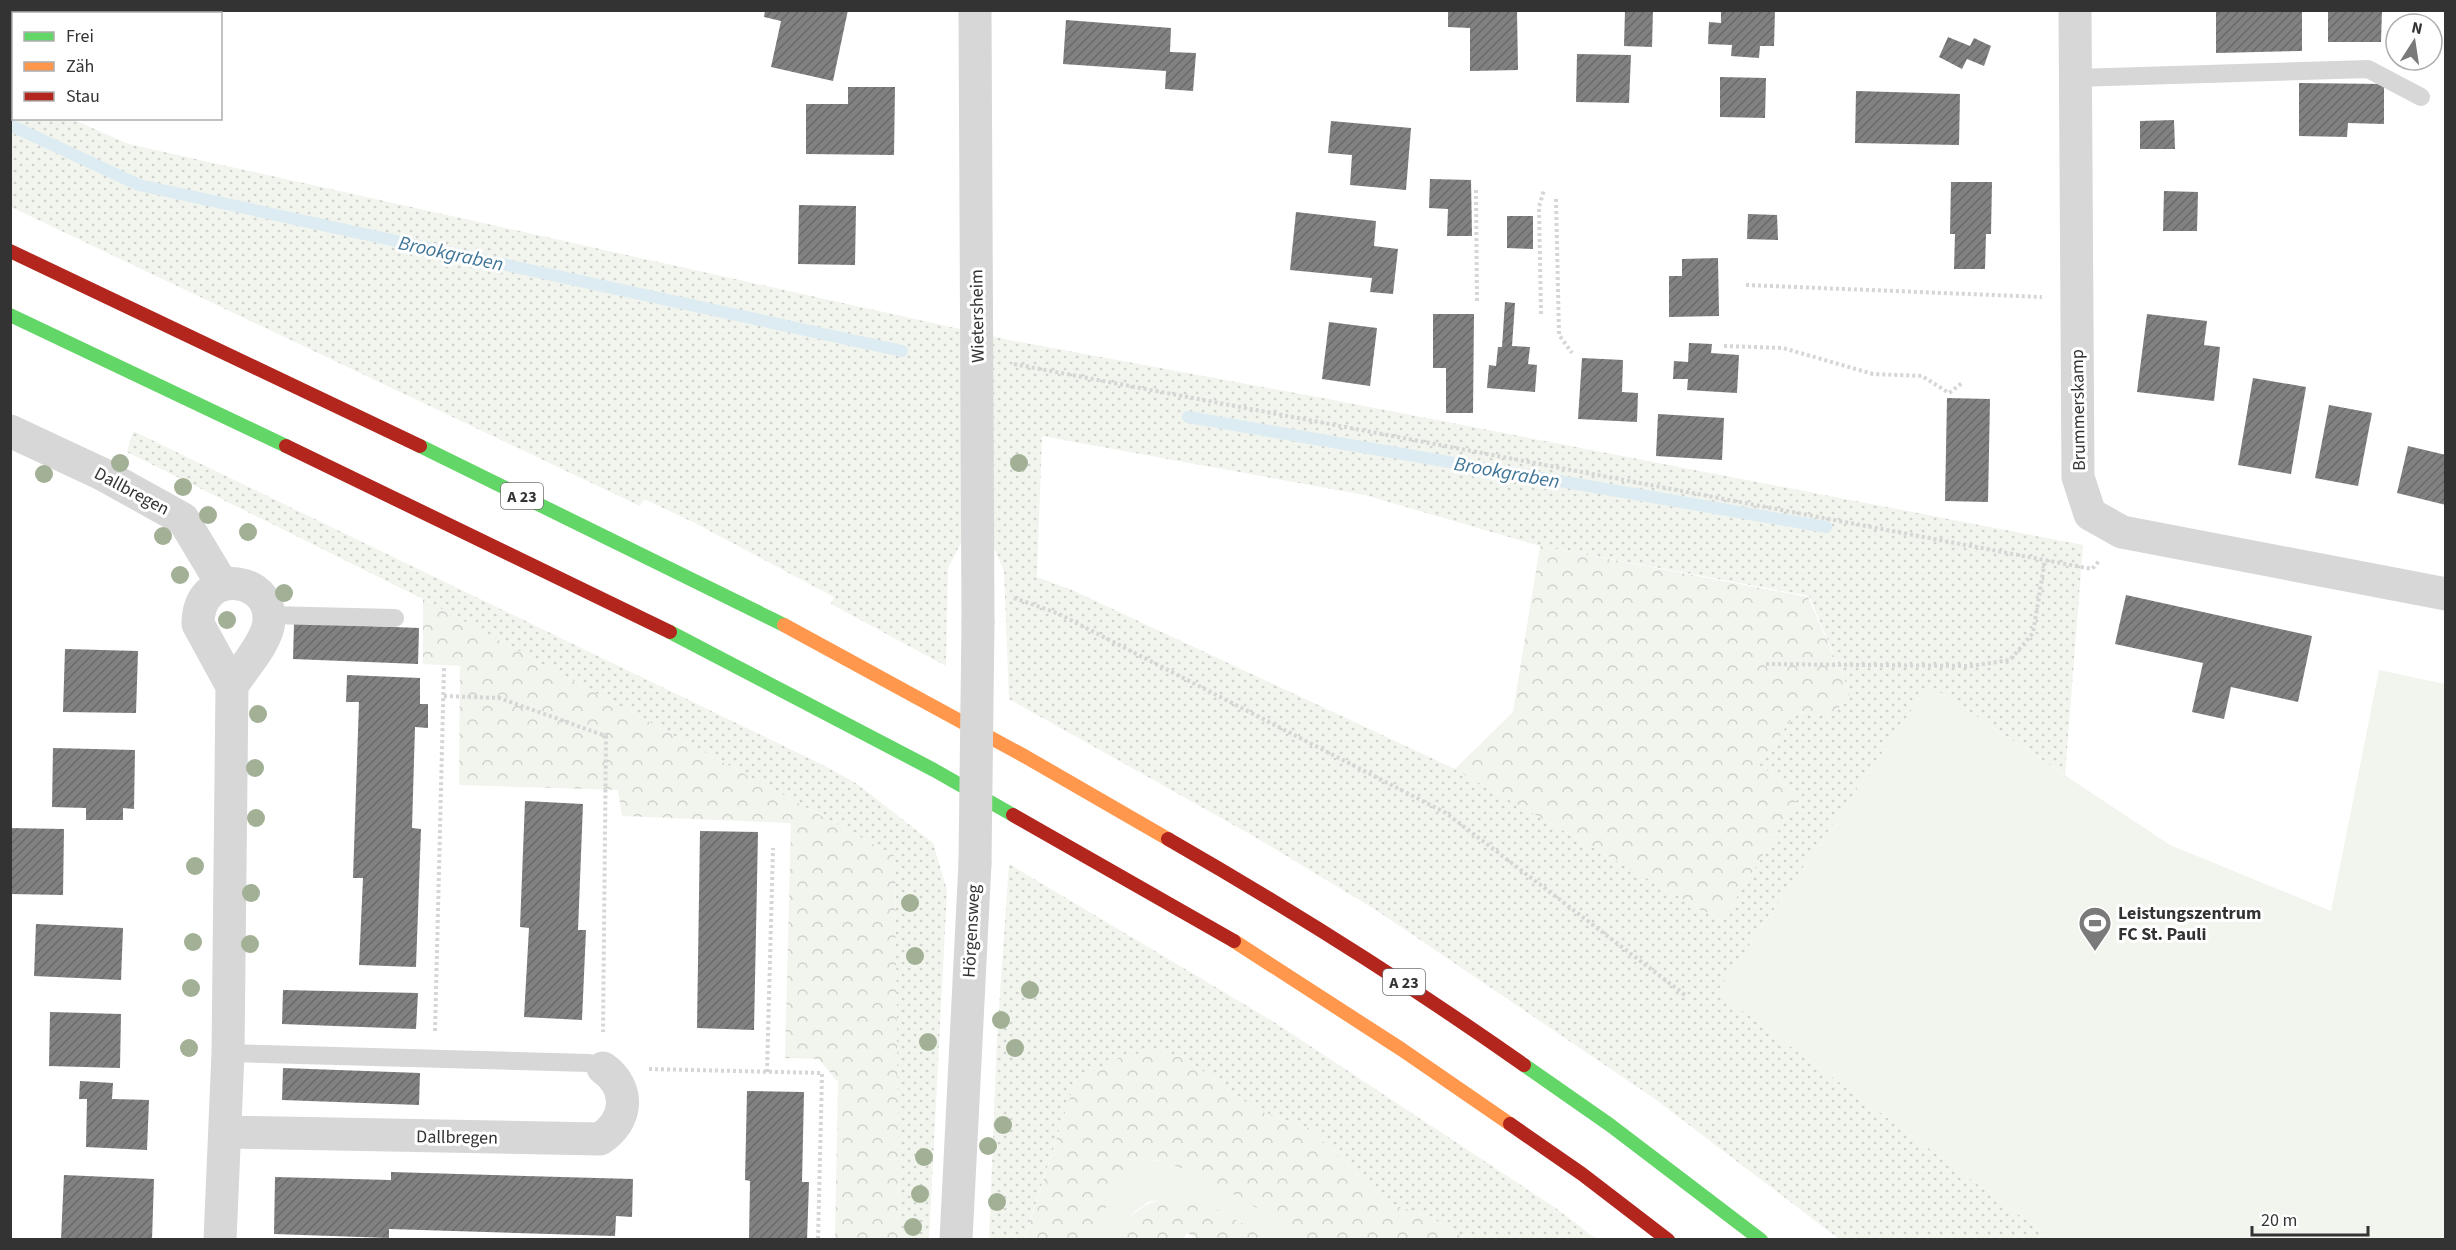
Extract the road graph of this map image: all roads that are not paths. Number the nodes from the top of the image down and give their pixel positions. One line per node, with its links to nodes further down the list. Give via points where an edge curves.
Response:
1 (975, 10): 12 (street, Wietersheim)
2 (2075, 10): 3 (street, Brummerskamp)
3 (2076, 78): 4 (lane, via 2368,69); 9 (street, Brummerskamp, via 2078,477 2090,514 2122,532)
4 (2421, 98)
5 (10, 251): 20 (highway, A 23, via 772,618 1026,756 1293,911 1442,1007 1610,1125)
6 (10, 315): 19 (highway, via 538,566 934,770 1259,955 1582,1173)
7 (10, 431): 8 (street, Dallbregen, via 102,474 183,519)
8 (222, 584): 10 (street, via 254,589); 13 (street, via 201,603 198,624)
9 (2445, 594)
10 (269, 615): 11 (lane); 13 (street, via 265,634)
11 (395, 618)
12 (978, 622): 18 (street, Hörgensweg, bridge, via 975,863)
13 (232, 686): 14 (street)
14 (228, 1053): 15 (lane, via 589,1063); 16 (street)
15 (603, 1068): 16 (street, Dallbregen, via 617,1081 623,1107 617,1124 600,1139)
16 (226, 1131): 17 (street)
17 (220, 1239)
18 (956, 1239)
19 (1668, 1239)
20 (1761, 1239)

